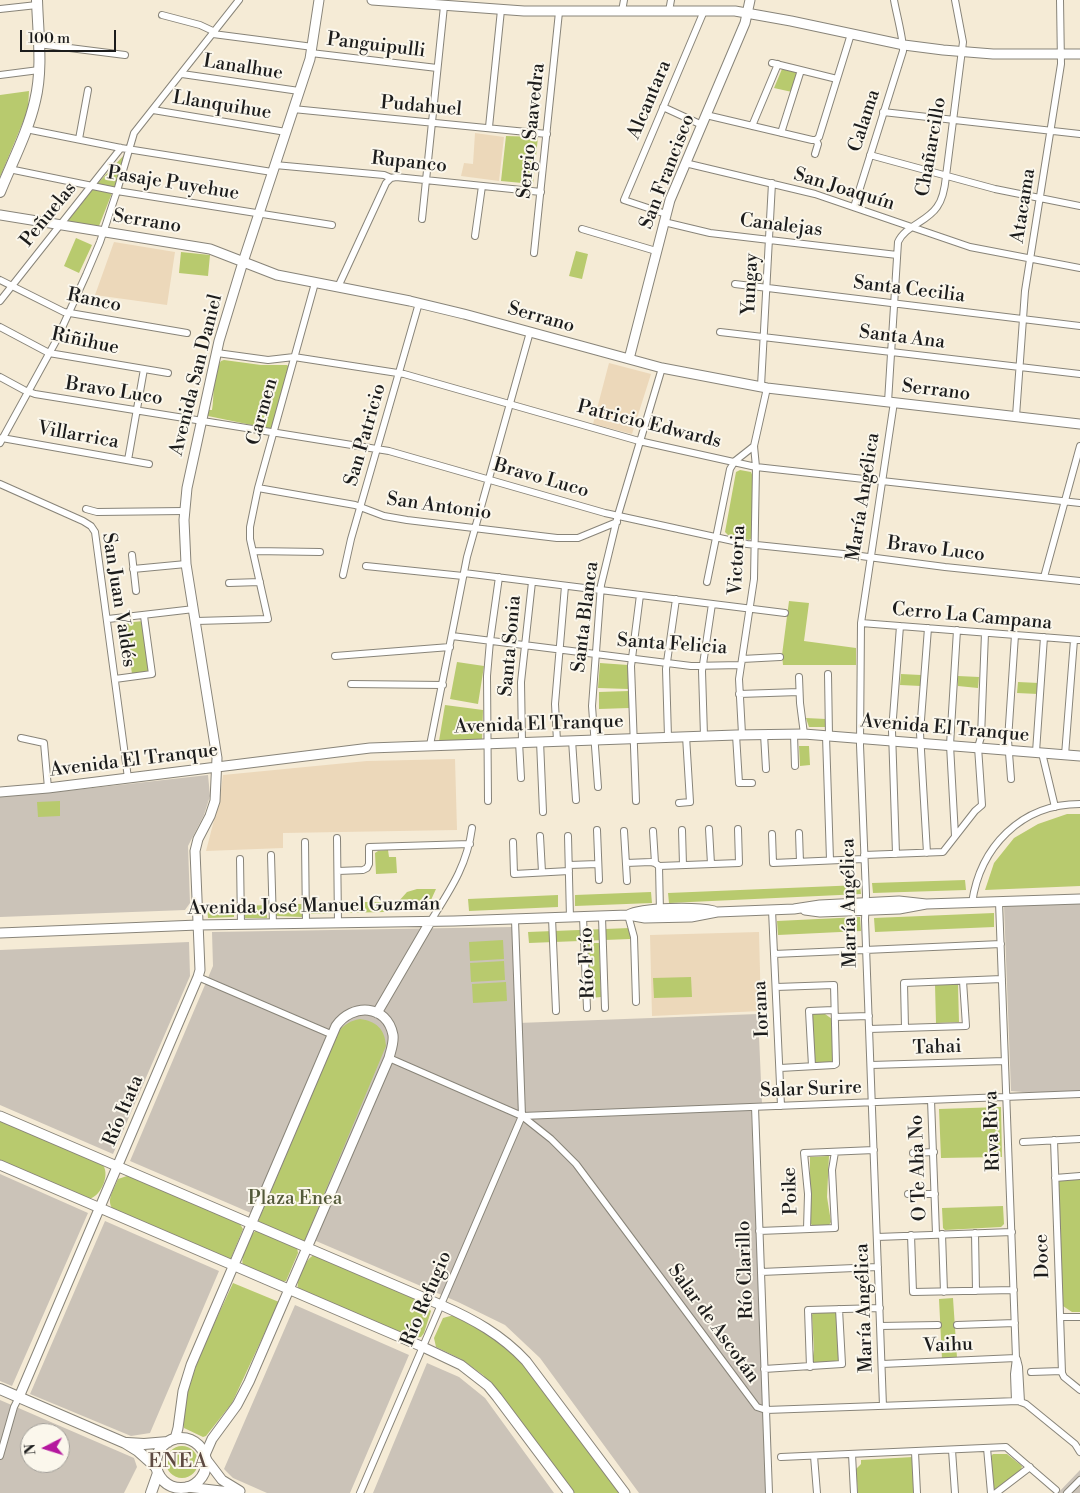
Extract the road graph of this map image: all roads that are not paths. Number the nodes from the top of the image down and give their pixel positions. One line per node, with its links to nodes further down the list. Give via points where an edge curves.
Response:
1 (239, 0): 22 (street)
2 (319, 0): 26 (street, Avenida San Daniel)
3 (372, 0): 4 (street)
4 (377, 0): 13 (street)
5 (624, 0): 16 (street)
6 (671, 0): 17 (street)
7 (750, 0): 20 (street, San Francisco)
8 (894, 0): 25 (street)
9 (955, 0): 27 (street, Chañarcillo)
10 (1060, 0): 28 (street, Atacama)
11 (37, 2): 14 (street); 24 (main road)
12 (467, 4): 13 (street); 15 (street)
13 (444, 6): 31 (street)
14 (0, 9)
15 (501, 10): 19 (street); 48 (street)
16 (622, 11): 17 (street); 19 (street)
17 (669, 11): 18 (street)
18 (704, 11): 20 (street); 39 (street, Alcantara)
19 (559, 12): 53 (street, Sergio Saavedra)
20 (748, 12): 23 (street); 43 (street, San Francisco)
21 (162, 15): 22 (street, Panguipulli, via 200,24)
22 (214, 33): 26 (street, Panguipulli); 34 (street)
23 (852, 34): 25 (street); 36 (street)
24 (38, 44): 30 (street); 32 (main road)
25 (904, 45): 27 (street); 42 (street, Calama)
26 (312, 50): 31 (street, Panguipulli); 38 (street, Avenida San Daniel)
27 (962, 52): 28 (street); 44 (street, Chañarcillo)
28 (1061, 54): 29 (street); 50 (street, Atacama)
29 (1080, 54)
30 (125, 55)
31 (437, 68): 45 (street)
32 (39, 70): 35 (street); 49 (main road, via 36,101)
33 (801, 70): 36 (street); 47 (street, via 775,64); 52 (street)
34 (182, 74): 38 (street, Lanalhue); 41 (street)
35 (0, 75)
36 (837, 79): 56 (street)
37 (88, 90): 55 (street)
38 (299, 91): 40 (street, Avenida San Daniel)
39 (663, 107): 46 (street); 74 (street, Alcantara)
40 (293, 109): 45 (street, Pudahuel); 51 (street, Avenida San Daniel)
41 (153, 110): 51 (street, Llanquihue); 58 (street, via 134,133)
42 (884, 112): 44 (street); 60 (street, Calama)
43 (706, 115): 46 (street, San Francisco); 47 (street)
44 (954, 119): 50 (street); 64 (street, Chañarcillo)
45 (432, 124): 48 (street, Pudahuel); 66 (street)
46 (702, 125): 61 (street, San Francisco)
47 (752, 126): 52 (street)
48 (489, 127): 53 (street, Pudahuel)
49 (26, 129): 55 (street, Rupanco); 62 (main road)
50 (1051, 131): 54 (street); 73 (street, Atacama)
51 (286, 132): 63 (street, Avenida San Daniel)
52 (781, 133): 56 (street)
53 (547, 134): 72 (street, Sergio Saavedra)
54 (1080, 134)
55 (79, 139): 57 (street, Rupanco)
56 (816, 140): 59 (street)
57 (122, 148): 58 (street, Rupanco); 68 (street, Peñuelas)
58 (129, 149): 63 (street, Rupanco); 70 (street)
59 (815, 154)
60 (870, 155): 64 (street); 76 (street, Calama)
61 (685, 163): 67 (street, San Joaquín); 79 (street, San Francisco)
62 (9, 169): 68 (street, Pasaje Puyehue); 71 (main road)
63 (274, 169): 65 (street, Rupanco); 77 (street, Avenida San Daniel)
64 (946, 176): 73 (street); 83 (street, Chañarcillo, via 939,205)
65 (390, 178): 66 (street, Rupanco); 98 (street)
66 (426, 180): 69 (street, Rupanco); 80 (street)
67 (772, 184): 76 (street, San Joaquín); 87 (street, Yungay)
68 (91, 186): 70 (street, Pasaje Puyehue); 81 (street, Peñuelas)
69 (482, 186): 72 (street, Rupanco); 86 (street)
70 (117, 191): 77 (street, Pasaje Puyehue); 85 (street)
71 (0, 192)
72 (540, 192): 89 (street, Sergio Saavedra)
73 (1040, 199): 75 (street); 91 (street, Atacama)
74 (624, 200): 79 (street, Canalejas)
75 (1080, 206)
76 (854, 207): 83 (street, San Joaquín)
77 (259, 212): 82 (street, Pasaje Puyehue); 92 (street, Avenida San Daniel)
78 (0, 215): 81 (street, Serrano)
79 (664, 218): 87 (street, Canalejas, via 710,233); 88 (street, San Francisco)
80 (422, 219)
81 (60, 225): 85 (street, Serrano); 97 (street, Peñuelas)
82 (332, 225)
83 (912, 227): 90 (street, Chañarcillo, via 900,239); 91 (street, San Joaquín, via 970,247)
84 (582, 229): 88 (street)
85 (103, 232): 92 (street, Serrano, via 204,247); 103 (street)
86 (476, 236)
87 (768, 240): 90 (street, Canalejas); 99 (street, Yungay)
88 (656, 251): 115 (street, San Francisco)
89 (534, 253)
90 (897, 255): 102 (street, Chañarcillo)
91 (1030, 259): 93 (street, San Joaquín); 104 (street, Atacama)
92 (243, 262): 95 (street, Serrano, via 277,275); 113 (street, Avenida San Daniel)
93 (1080, 268)
94 (0, 280): 97 (street, Ranco)
95 (315, 283): 98 (street, Serrano); 114 (street, Carmen)
96 (735, 284): 99 (street, Santa Cecilia)
97 (12, 286): 100 (street, Peñuelas); 103 (street, Ranco)
98 (338, 287): 101 (street, Serrano)
99 (766, 288): 102 (street, Santa Cecilia); 110 (street, Yungay)
100 (0, 301)
101 (419, 303): 107 (street, Serrano); 120 (street, San Patricio)
102 (894, 303): 104 (street, Santa Cecilia); 111 (street, Chañarcillo)
103 (69, 313): 109 (street, Ranco); 112 (street)
104 (1022, 318): 105 (street, Santa Cecilia); 116 (street, Atacama)
105 (1080, 326)
106 (0, 327): 112 (street, Riñihue)
107 (530, 332): 115 (street, Serrano); 126 (street)
108 (720, 332): 110 (street, Santa Ana)
109 (187, 334)
110 (763, 337): 111 (street, Santa Ana); 123 (street, Yungay)
111 (891, 352): 116 (street, Santa Ana); 125 (street, Chañarcillo)
112 (49, 353): 118 (street, Riñihue); 124 (street)
113 (217, 353): 114 (street, Patricio Edwards, via 268,360); 129 (street, Avenida San Daniel)
114 (294, 357): 120 (street, Patricio Edwards); 131 (street, Carmen)
115 (629, 360): 117 (street, Serrano)
116 (1019, 367): 121 (street, Santa Ana); 128 (street, Atacama)
117 (662, 368): 123 (street, Serrano); 133 (street, Santa Blanca)
118 (144, 369): 119 (street, Riñihue); 127 (street)
119 (168, 373)
120 (399, 374): 126 (street, Patricio Edwards); 136 (street, San Patricio)
121 (1080, 374)
122 (0, 377): 124 (street, Bravo Luco)
123 (764, 387): 125 (street, Serrano); 134 (street, Victoria)
124 (28, 392): 127 (street, Bravo Luco); 132 (street)
125 (891, 402): 128 (street, Serrano); 142 (street, María Angélica)
126 (510, 404): 133 (street, Patricio Edwards); 141 (street)
127 (137, 410): 129 (street, Bravo Luco); 137 (street)
128 (1016, 416): 130 (street, Serrano)
129 (202, 421): 131 (street, Bravo Luco); 149 (street, Avenida San Daniel)
130 (1080, 424)
131 (273, 432): 136 (street, Bravo Luco); 144 (street, Carmen)
132 (2, 435): 137 (street, Villarrica)
133 (639, 441): 138 (street, Patricio Edwards); 150 (street, Santa Blanca)
134 (754, 446): 138 (street); 140 (street, Victoria)
135 (1080, 446): 145 (street)
136 (377, 449): 141 (street, Bravo Luco); 147 (street, San Patricio)
137 (128, 460): 139 (street, Villarrica)
138 (734, 461): 140 (street, Patricio Edwards); 152 (street)
139 (149, 464)
140 (756, 467): 142 (street, Patricio Edwards); 153 (street, Victoria)
141 (488, 479): 150 (street, Bravo Luco); 151 (street)
142 (882, 480): 145 (street, Patricio Edwards); 157 (street, María Angélica)
143 (0, 484): 180 (street, San Juan Valdés, via 84,521 93,529)
144 (258, 488): 147 (street, San Antonio); 154 (street, Carmen, via 250,527)
145 (1065, 501): 146 (street, Patricio Edwards); 164 (street)
146 (1080, 503)
147 (361, 507): 151 (street, San Antonio, via 395,518); 162 (street, San Patricio)
148 (86, 509): 149 (street, via 97,512)
149 (184, 511): 158 (street, Avenida San Daniel)
150 (618, 519): 151 (street, San Antonio, via 584,536 565,539); 152 (street, Bravo Luco); 171 (street, Santa Blanca)
151 (475, 529): 161 (street)
152 (716, 538): 153 (street, Bravo Luco); 168 (street)
153 (754, 544): 157 (street, Bravo Luco); 177 (street, Victoria)
154 (253, 551): 155 (street); 166 (street, Carmen)
155 (320, 552)
156 (132, 555): 160 (street)
157 (870, 557): 164 (street, Bravo Luco); 182 (street, María Angélica)
158 (186, 564): 160 (street); 176 (street, Avenida San Daniel)
159 (366, 566): 161 (street)
160 (133, 569): 172 (street)
161 (464, 574): 163 (street); 188 (street)
162 (343, 575)
163 (499, 577): 167 (street); 191 (street)
164 (1044, 577): 165 (street, Bravo Luco)
165 (1080, 581)
166 (260, 582): 169 (street); 181 (street, Carmen, via 268,619)
167 (532, 582): 170 (street); 192 (street, Santa Sonia)
168 (707, 582)
169 (229, 583)
170 (566, 586): 171 (street); 194 (street)
171 (600, 590): 173 (street); 195 (street, Santa Blanca)
172 (136, 591)
173 (640, 595): 174 (street); 198 (street)
174 (676, 599): 175 (street); 200 (street)
175 (712, 604): 177 (street); 201 (street)
176 (194, 609): 179 (street); 181 (street, Avenida San Daniel)
177 (750, 609): 178 (street); 199 (street, Victoria)
178 (785, 613)
179 (144, 616): 180 (street); 204 (street, via 152,674)
180 (108, 619): 204 (street, San Juan Valdés)
181 (196, 621): 236 (street, Avenida San Daniel)
182 (861, 623): 183 (street, Cerro La Campana); 219 (street, María Angélica)
183 (900, 626): 184 (street, Cerro La Campana); 223 (street)
184 (928, 628): 185 (street, Cerro La Campana); 227 (street)
185 (957, 630): 186 (street, Cerro La Campana); 229 (street)
186 (986, 633): 187 (street, Cerro La Campana); 230 (street)
187 (1015, 635): 189 (street, Cerro La Campana); 231 (street)
188 (452, 636): 191 (street, Santa Felicia); 193 (street)
189 (1044, 638): 190 (street, Cerro La Campana); 232 (street)
190 (1077, 640): 233 (street)
191 (490, 641): 192 (street, Santa Felicia); 226 (street)
192 (525, 645): 194 (street, Santa Felicia); 225 (street, Santa Sonia)
193 (450, 646): 196 (street); 206 (street)
194 (559, 650): 195 (street, Santa Felicia); 221 (street, via 555,704)
195 (596, 654): 198 (street, Santa Felicia); 220 (street, Santa Blanca)
196 (335, 656)
197 (780, 657): 199 (street, Santa Felicia)
198 (632, 659): 200 (street, Santa Felicia); 218 (street)
199 (741, 662): 201 (street, Santa Felicia); 208 (street, Victoria)
200 (667, 663): 201 (street, Santa Felicia); 216 (street)
201 (702, 666): 214 (street)
202 (828, 674): 215 (street)
203 (799, 676): 207 (street)
204 (115, 679): 238 (street, San Juan Valdés)
205 (351, 684): 206 (street)
206 (443, 685): 228 (street)
207 (799, 692): 208 (street); 212 (street)
208 (739, 694): 209 (street, Victoria)
209 (739, 734): 210 (street, Avenida El Tranque); 214 (street, Avenida El Tranque); 241 (street, Victoria, via 739,783)
210 (764, 734): 211 (street, Avenida El Tranque); 237 (street)
211 (794, 734): 212 (street, Avenida El Tranque); 235 (street)
212 (804, 734): 215 (street, Avenida El Tranque)
213 (686, 736): 214 (street, Avenida El Tranque); 216 (street, Avenida El Tranque); 248 (street, via 690,802)
214 (704, 736)
215 (827, 736): 219 (street, Avenida El Tranque); 273 (street)
216 (668, 737): 218 (street, Avenida El Tranque)
217 (20, 738): 243 (street, via 41,741 44,745)
218 (633, 738): 220 (street, Avenida El Tranque); 247 (street)
219 (860, 738): 223 (street, Avenida El Tranque); 271 (street, María Angélica)
220 (593, 739): 222 (street, Avenida El Tranque); 242 (street, Santa Blanca)
221 (557, 740): 222 (street, Avenida El Tranque); 224 (street, Avenida El Tranque)
222 (572, 740): 245 (street)
223 (892, 740): 227 (street, Avenida El Tranque); 269 (street)
224 (540, 741): 225 (street, Avenida El Tranque); 251 (street)
225 (520, 742): 226 (street, Avenida El Tranque); 239 (street, Santa Sonia)
226 (486, 743): 228 (street, Avenida El Tranque); 246 (street)
227 (921, 743): 229 (street, Avenida El Tranque); 268 (street)
228 (430, 745): 236 (street, Avenida El Tranque, via 359,749)
229 (950, 745): 230 (street, Avenida El Tranque); 263 (street)
230 (978, 747): 231 (street, Avenida El Tranque); 263 (street, via 982,804)
231 (1008, 750): 232 (street, Avenida El Tranque); 240 (street)
232 (1039, 752): 233 (street, Avenida El Tranque); 250 (street)
233 (1065, 755): 234 (street, Avenida El Tranque)
234 (1080, 756)
235 (795, 766)
236 (217, 767): 238 (street, Avenida El Tranque); 301 (street, Río Itata, via 215,801 196,845 194,858)
237 (766, 769)
238 (128, 778): 243 (street, Avenida El Tranque)
239 (521, 778)
240 (1011, 780)
241 (752, 782)
242 (598, 787)
243 (48, 788): 244 (street, Avenida El Tranque)
244 (0, 792)
245 (576, 800)
246 (488, 801)
247 (636, 801)
248 (679, 803)
249 (1080, 804): 250 (street)
250 (1055, 807): 287 (street, via 1029,817 998,842 979,874)
251 (543, 812)
252 (472, 828): 267 (street)
253 (709, 829): 278 (street)
254 (738, 829): 278 (street, via 739,863)
255 (597, 830): 276 (street)
256 (682, 830): 279 (street)
257 (624, 831): 275 (street)
258 (653, 831): 277 (street)
259 (799, 833): 274 (street)
260 (772, 834): 274 (street, via 773,863)
261 (540, 836): 282 (street)
262 (568, 836): 280 (street)
263 (955, 836): 268 (street, via 943,852)
264 (337, 838): 281 (street)
265 (305, 842): 299 (street)
266 (513, 842): 282 (street, via 514,874)
267 (470, 844): 281 (street, via 370,847 369,864 365,870); 297 (street, via 459,872)
268 (927, 853): 269 (street)
269 (896, 854): 271 (street)
270 (271, 855): 298 (street)
271 (864, 857): 273 (street); 288 (street, María Angélica)
272 (240, 860): 302 (street)
273 (830, 860): 274 (street)
274 (800, 862)
275 (626, 863): 277 (street); 284 (street)
276 (598, 864): 280 (street); 283 (street)
277 (657, 864): 279 (street); 290 (street)
278 (710, 864): 279 (street)
279 (683, 865)
280 (569, 868): 282 (street); 295 (street)
281 (338, 871): 300 (street)
282 (542, 872)
283 (599, 880)
284 (627, 880)
285 (1080, 899): 286 (street, Avenida José Manuel Guzmán)
286 (999, 902): 287 (street, Avenida José Manuel Guzmán); 304 (street, Riva Riva)
287 (972, 903): 288 (street, Avenida José Manuel Guzmán, via 906,908)
288 (866, 906): 289 (street, Avenida José Manuel Guzmán, via 820,912); 305 (street, María Angélica)
289 (772, 910): 290 (street, Avenida José Manuel Guzmán, via 698,916); 306 (street, Iorana)
290 (660, 914): 291 (street, Avenida José Manuel Guzmán, via 640,911)
291 (628, 915): 293 (street, Avenida José Manuel Guzmán); 311 (street, via 634,937)
292 (583, 917): 293 (street, Avenida José Manuel Guzmán); 295 (street, Avenida José Manuel Guzmán); 312 (street)
293 (602, 917): 313 (street, Río Frío)
294 (552, 918): 295 (street, Avenida José Manuel Guzmán); 296 (street, Avenida José Manuel Guzmán); 315 (street)
295 (570, 918)
296 (515, 920): 297 (street, Avenida José Manuel Guzmán); 335 (street)
297 (430, 922): 300 (street, Avenida José Manuel Guzmán); 316 (street)
298 (272, 924): 299 (street, Avenida José Manuel Guzmán); 302 (street, Avenida José Manuel Guzmán)
299 (306, 924): 300 (street, Avenida José Manuel Guzmán)
300 (338, 924)
301 (198, 925): 302 (street, Avenida José Manuel Guzmán); 303 (street, Avenida José Manuel Guzmán); 307 (street, Río Itata)
302 (241, 925)
303 (0, 933)
304 (1001, 944): 305 (street); 308 (street, Riva Riva)
305 (866, 950): 306 (street); 317 (street, María Angélica)
306 (774, 954): 310 (street, Iorana)
307 (198, 977): 321 (street); 345 (street, Río Itata)
308 (1002, 979): 309 (street); 323 (street, Riva Riva)
309 (963, 981): 319 (street, via 904,984); 319 (street, via 966,1026)
310 (776, 987): 314 (street, via 834,985); 326 (street, Iorana)
311 (636, 1002)
312 (587, 1008)
313 (605, 1008)
314 (834, 1010): 318 (street); 325 (street, via 809,1011)
315 (556, 1011)
316 (377, 1013): 321 (street, via 364,1010 351,1013 340,1021); 322 (street, via 389,1024 393,1035)
317 (869, 1016): 318 (street); 320 (street, María Angélica)
318 (834, 1017): 325 (street, via 836,1064)
319 (905, 1028): 320 (street)
320 (869, 1029): 324 (street, María Angélica)
321 (333, 1035): 351 (street)
322 (389, 1058): 335 (street, Salar de Ascotán); 359 (street)
323 (1005, 1061): 324 (street, Tahai); 328 (street, Riva Riva)
324 (871, 1065): 330 (street, María Angélica)
325 (812, 1066): 326 (street)
326 (780, 1068): 331 (street, Iorana)
327 (1080, 1094): 328 (street, Salar Surire)
328 (1006, 1097): 329 (street, Salar Surire); 354 (street, Riva Riva)
329 (931, 1100): 330 (street, Salar Surire); 342 (street, O Te Aha No)
330 (872, 1102): 331 (street, Salar Surire); 340 (street, María Angélica)
331 (781, 1106): 332 (street, Salar Surire)
332 (755, 1107): 333 (street, Salar Surire); 353 (street, Río Clarillo)
333 (544, 1115): 335 (street, Salar Surire); 336 (street)
334 (0, 1116): 345 (street)
335 (522, 1116): 336 (street, Salar de Ascotán); 367 (street, Río Refugio)
336 (537, 1128): 388 (street, Salar de Ascotán, via 576,1164 752,1402)
337 (1080, 1139): 338 (street)
338 (1054, 1140): 339 (street); 347 (street, Doce)
339 (1023, 1142)
340 (874, 1150): 341 (street, Poike); 358 (street, María Angélica)
341 (834, 1152): 352 (street, Poike, via 835,1228); 352 (street, Poike, via 804,1153)
342 (934, 1152): 343 (street); 349 (street, O Te Aha No)
343 (913, 1153)
344 (0, 1165): 350 (street)
345 (118, 1167): 350 (street, Río Itata); 351 (street)
346 (1080, 1176): 347 (street)
347 (1055, 1178): 371 (street, Doce)
348 (908, 1194): 349 (street)
349 (935, 1194): 356 (street, O Te Aha No)
350 (100, 1209): 360 (street); 385 (street, Río Itata)
351 (252, 1224): 359 (street); 360 (street)
352 (807, 1229): 353 (street, Poike)
353 (759, 1231): 362 (street, Río Clarillo)
354 (1012, 1232): 355 (street); 364 (street, Riva Riva)
355 (974, 1233): 356 (street); 365 (street)
356 (940, 1234): 357 (street); 366 (street, O Te Aha No)
357 (911, 1236): 358 (street); 366 (street, via 912,1292)
358 (877, 1237): 361 (street, María Angélica)
359 (307, 1248): 363 (street); 367 (street)
360 (234, 1266): 363 (street); 389 (street, via 187,1375)
361 (878, 1267): 362 (street); 368 (street, María Angélica)
362 (761, 1272): 380 (street, Río Clarillo)
363 (290, 1290): 376 (street); 399 (street, via 246,1389 212,1439)
364 (1014, 1290): 365 (street); 372 (street, Riva Riva)
365 (976, 1291): 366 (street)
366 (944, 1292)
367 (441, 1305): 376 (street, Río Refugio); 412 (street, via 471,1318 518,1352)
368 (880, 1308): 369 (street); 375 (street, María Angélica)
369 (839, 1309): 379 (street, via 842,1364); 379 (street, via 808,1310)
370 (1080, 1316): 371 (street)
371 (1060, 1317): 381 (street, Doce)
372 (1015, 1323): 374 (street); 377 (street, Riva Riva)
373 (938, 1325): 375 (street)
374 (957, 1325)
375 (880, 1326): 378 (street, María Angélica)
376 (423, 1347): 410 (street, Río Refugio); 411 (street, via 462,1365 488,1386)
377 (1016, 1358): 378 (street, Vaihu); 386 (street, Riva Riva, via 1014,1374)
378 (882, 1364): 387 (street, María Angélica)
379 (810, 1367): 380 (street)
380 (764, 1369): 388 (street, Río Clarillo)
381 (1062, 1371): 382 (street); 384 (street, via 1064,1377)
382 (1031, 1372)
383 (0, 1389): 385 (main road)
384 (1080, 1390)
385 (19, 1397): 390 (main road); 397 (street, Río Itata)
386 (1018, 1401): 387 (street); 391 (street)
387 (883, 1406): 388 (street)
388 (766, 1410): 413 (street, Río Clarillo)
389 (172, 1440): 390 (main road); 399 (main road, via 184,1438 192,1441); 402 (main road, via 158,1454)
390 (125, 1443): 402 (main road)
391 (1078, 1445): 395 (street)
392 (987, 1448): 393 (street); 401 (street, via 1006,1447); 418 (street)
393 (952, 1450): 394 (street); 417 (street)
394 (915, 1452): 396 (street); 416 (street)
395 (1080, 1452)
396 (852, 1454): 398 (street); 415 (street)
397 (0, 1456)
398 (814, 1456): 400 (street); 414 (street)
399 (205, 1457): 404 (main road, via 201,1477); 409 (street, via 222,1480)
400 (781, 1457)
401 (1030, 1467): 406 (street); 419 (street)
402 (158, 1471): 405 (main road); 407 (main road)
403 (1080, 1480): 420 (street)
404 (187, 1487): 405 (main road); 408 (street)
405 (171, 1490)
406 (1056, 1490)
407 (151, 1493)
408 (238, 1493)
409 (243, 1493)
410 (360, 1493)
411 (569, 1493)
412 (624, 1493)
413 (769, 1493)
414 (817, 1493)
415 (854, 1493)
416 (917, 1493)
417 (954, 1493)
418 (991, 1493)
419 (996, 1493)
420 (1067, 1493)

